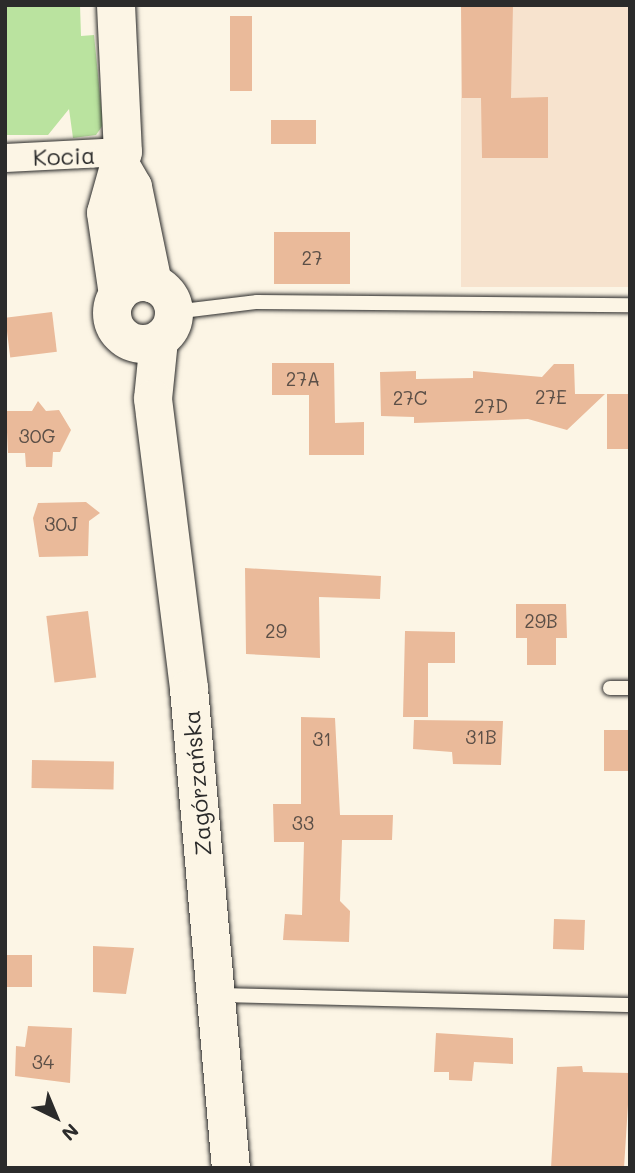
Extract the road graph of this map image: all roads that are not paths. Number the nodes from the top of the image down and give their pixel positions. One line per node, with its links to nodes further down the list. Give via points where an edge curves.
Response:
1 (116, 5): 3 (street, Zagórzańska)
2 (5, 158): 3 (street, Kocia)
3 (123, 160): 5 (street, Zagórzańska, via 106,213)
4 (630, 306): 5 (lane, via 257,302)
5 (147, 315): 8 (street, Zagórzańska, via 189,689)
6 (610, 688): 7 (lane)
7 (630, 688)
8 (215, 995): 9 (lane); 10 (street, Zagórzańska)
9 (630, 1005)
10 (231, 1168)

